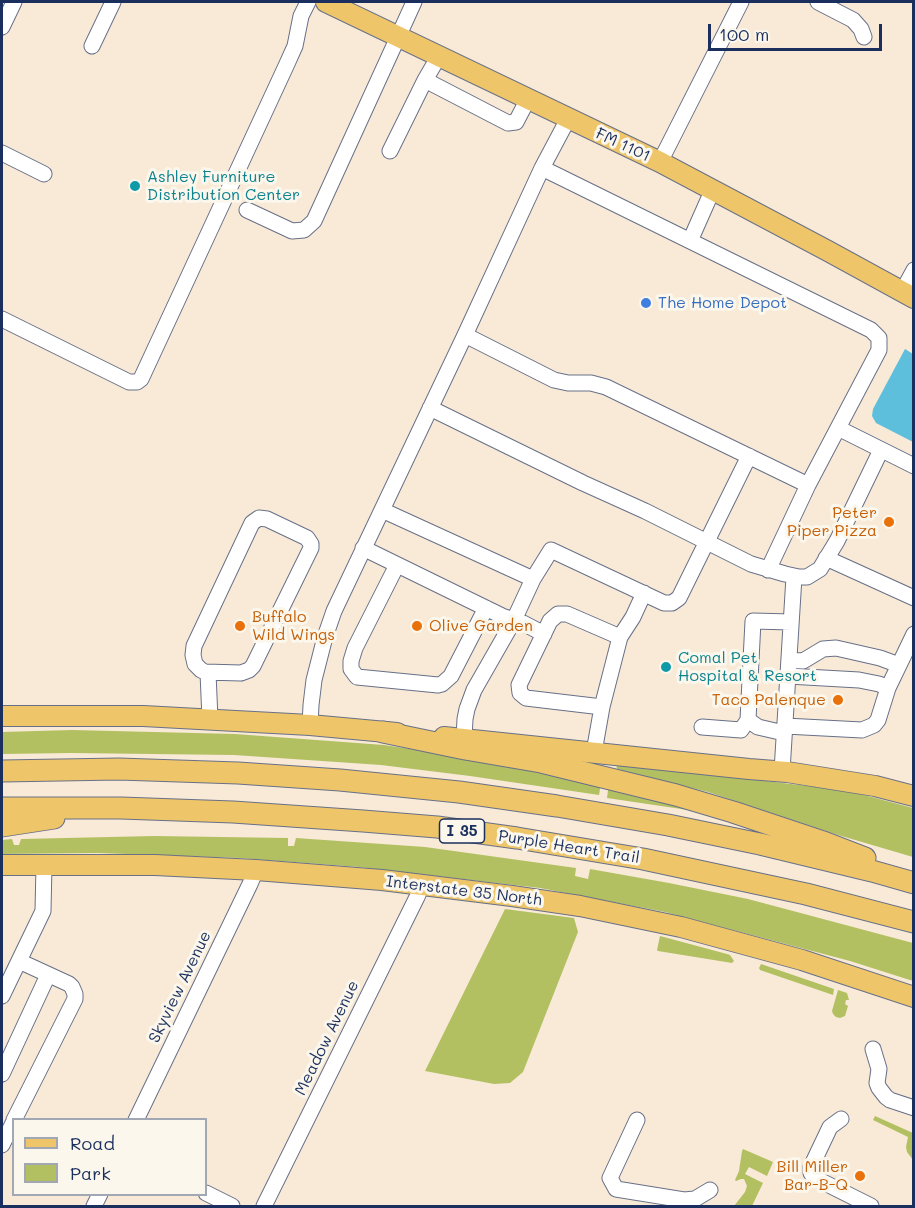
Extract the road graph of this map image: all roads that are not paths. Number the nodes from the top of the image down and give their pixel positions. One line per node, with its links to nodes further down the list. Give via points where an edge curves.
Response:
1 (14, 2): 8 (street)
2 (113, 2): 11 (street)
3 (308, 2): 26 (street, via 295,46 141,379 129,382)
4 (326, 2): 9 (main road, FM 1101 / FM 1101)
5 (414, 2): 9 (street)
6 (741, 2): 18 (street)
7 (818, 2): 10 (street, via 853,20)
8 (2, 27)
9 (398, 36): 12 (main road, FM 1101 / FM 1101); 22 (street, via 314,221 304,230 292,231)
10 (864, 37)
11 (92, 46)
12 (439, 56): 13 (street); 14 (main road, FM 1101 / FM 1101)
13 (425, 80): 14 (street, via 508,123 516,122); 16 (street)
14 (528, 99): 15 (main road, FM 1101 / FM 1101)
15 (568, 119): 18 (main road, FM 1101 / FM 1101); 19 (street)
16 (390, 151)
17 (2, 153): 20 (street)
18 (660, 162): 21 (main road, FM 1101 / FM 1101)
19 (542, 168): 23 (street); 27 (street)
20 (44, 174)
21 (713, 189): 23 (street); 25 (main road, FM 1101 / FM 1101)
22 (247, 210)
23 (690, 241): 29 (street, via 879,338 879,350)
24 (914, 270): 25 (street)
25 (908, 295)
26 (2, 319)
27 (465, 335): 28 (street); 31 (street, via 554,380 606,387)
28 (430, 408): 34 (street); 35 (street)
29 (838, 428): 30 (street); 33 (street)
30 (881, 450): 32 (street); 37 (street)
31 (749, 456): 33 (street); 35 (street)
32 (914, 466)
33 (808, 485): 39 (street)
34 (382, 510): 36 (street); 41 (street)
35 (706, 542): 39 (street); 42 (street, via 676,602 664,603)
36 (363, 548): 38 (street); 58 (street, via 328,625 314,680)
37 (826, 558): 40 (street, via 814,574); 43 (street)
38 (397, 565): 44 (street); 44 (street, via 355,648 351,669 357,677 442,684 451,676)
39 (768, 570): 40 (street)
40 (794, 577): 46 (street)
41 (533, 579): 42 (street, via 551,550); 45 (street)
42 (644, 593): 49 (street)
43 (914, 598)
44 (486, 608): 45 (street)
45 (514, 620): 47 (street); 62 (street, via 474,690)
46 (792, 622): 51 (street); 57 (street, via 753,621)
47 (544, 634): 49 (street, via 552,618 564,614); 54 (street, via 520,682 522,695 528,699)
48 (914, 634): 50 (street)
49 (620, 638): 54 (street)
50 (899, 665): 51 (street, via 836,648 823,650); 53 (street)
51 (788, 668): 53 (street); 60 (street)
52 (208, 673): 52 (street, via 240,673 253,666 310,551 307,538 263,518 252,524 194,646 195,664); 56 (street)
53 (888, 688): 60 (street, via 878,720 869,728)
54 (602, 707): 63 (street)
55 (2, 716): 56 (main road)
56 (210, 719): 58 (main road)
57 (748, 720): 59 (street, via 741,730); 60 (street, via 758,727)
58 (310, 725): 61 (main road)
59 (702, 726)
60 (784, 730): 65 (street)
61 (383, 732): 62 (main road); 73 (highway, via 541,762 676,795)
62 (464, 738): 63 (main road)
63 (594, 753): 65 (main road)
64 (2, 771): 74 (highway, I 35, via 238,773 459,792 668,825)
65 (782, 771): 66 (main road)
66 (914, 796)
67 (2, 808): 68 (highway, Purple Heart Trail / I 35)
68 (121, 808): 69 (highway); 76 (highway, Purple Heart Trail / I 35, via 363,820 517,838 643,859)
69 (2, 826)
70 (2, 865): 71 (main road, Interstate 35 North)
71 (44, 865): 72 (main road, Interstate 35 North); 77 (street, via 44,911)
72 (256, 870): 75 (main road, Interstate 35 North); 85 (street, Skyview Avenue)
73 (914, 876)
74 (914, 883)
75 (422, 885): 80 (main road, Interstate 35 North, via 579,906 681,927 802,960); 93 (street, Meadow Avenue)
76 (914, 922)
77 (19, 961): 78 (street); 79 (street)
78 (48, 975): 82 (street); 84 (street, via 72,987 75,999)
79 (2, 996)
80 (914, 997)
81 (873, 1049): 83 (street, via 879,1088 890,1100)
82 (2, 1074)
83 (914, 1108)
84 (15, 1118)
85 (136, 1118)
86 (841, 1119): 94 (street, via 830,1127 811,1173)
87 (638, 1120): 90 (street, via 610,1178 616,1189 684,1200)
88 (12, 1124): 89 (street)
89 (2, 1145)
90 (710, 1190)
91 (207, 1194): 92 (street)
92 (232, 1206)
93 (264, 1206)
94 (871, 1206)

